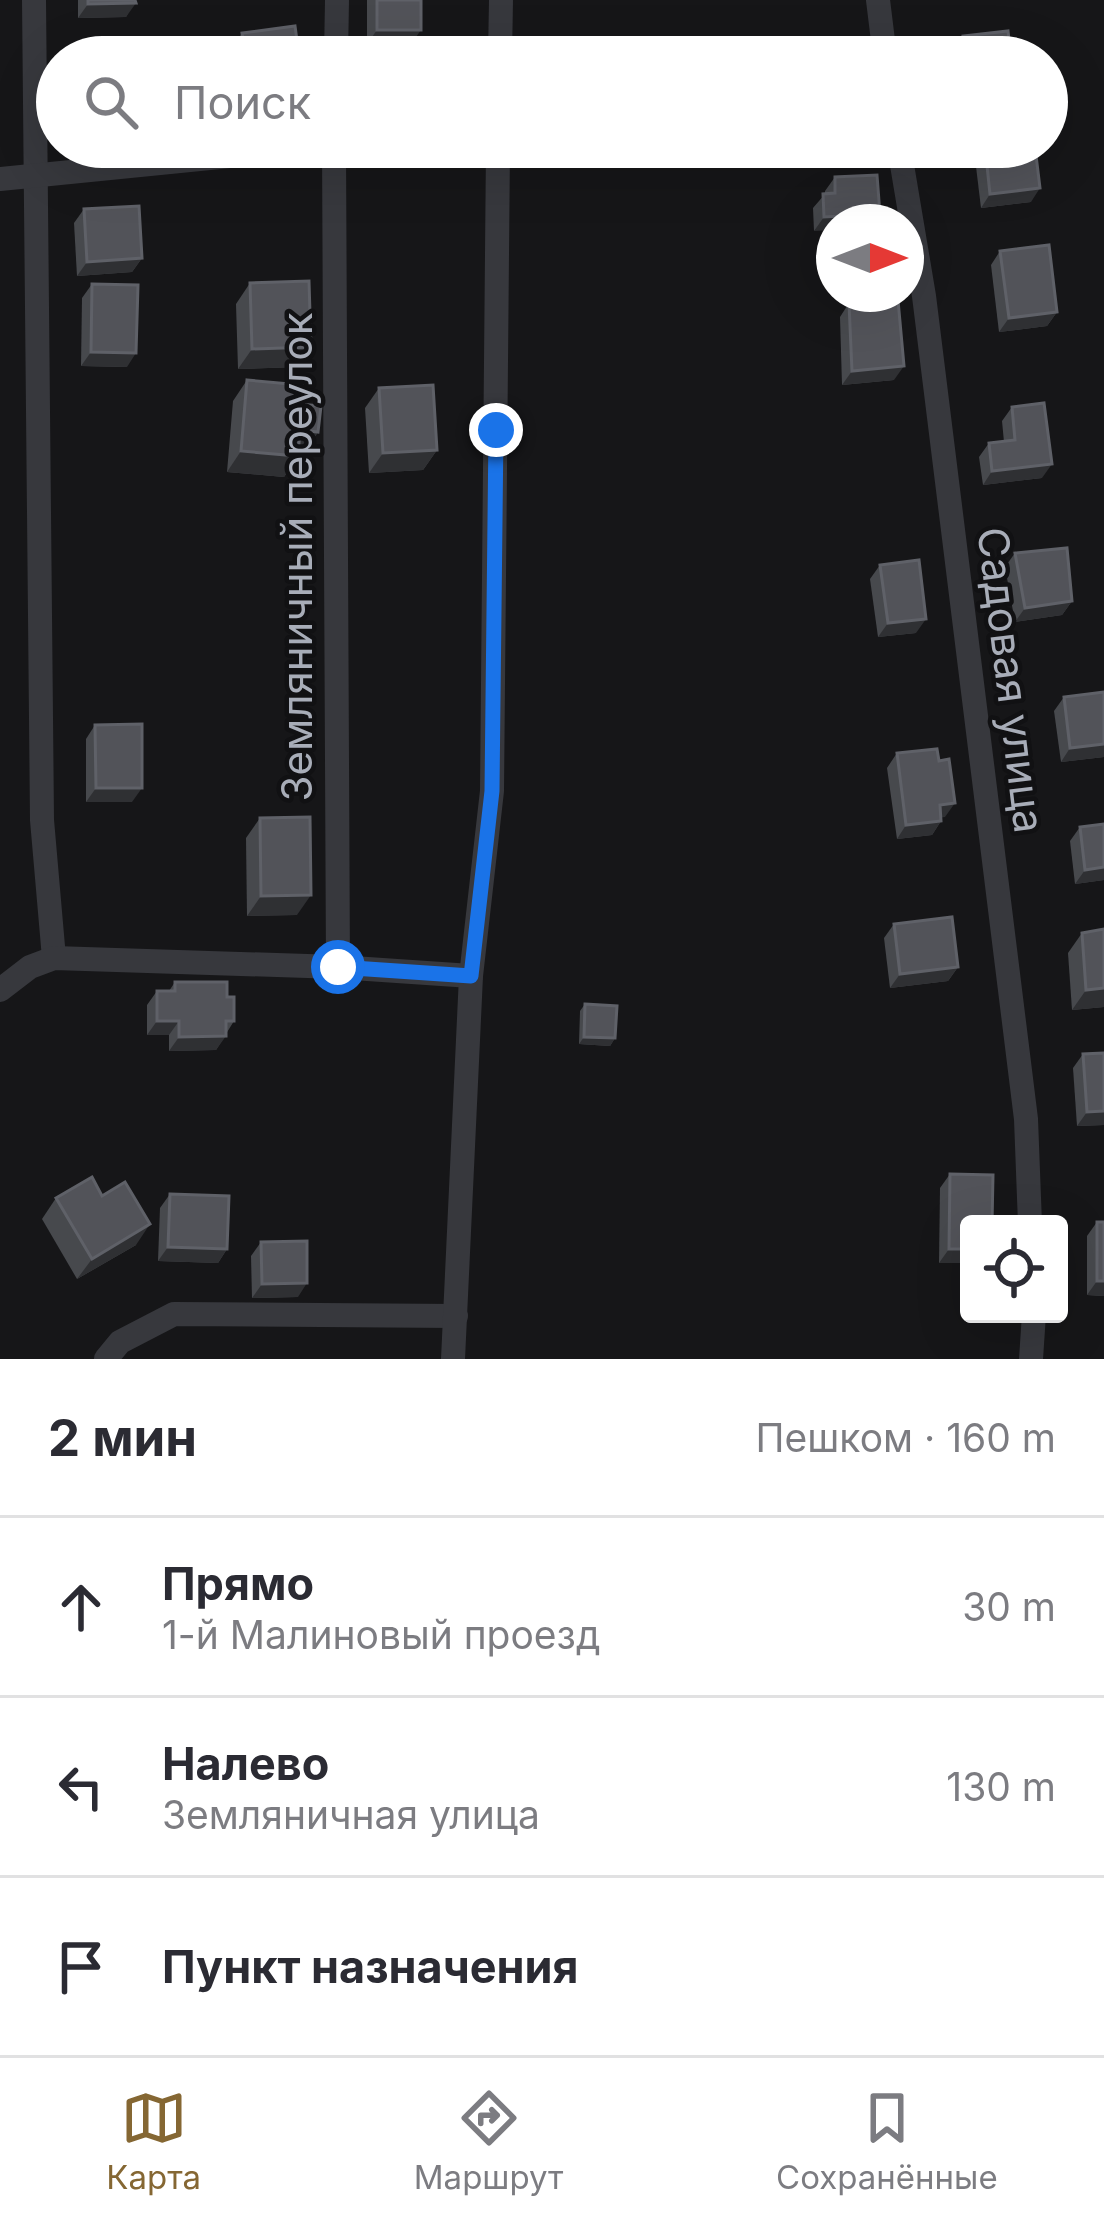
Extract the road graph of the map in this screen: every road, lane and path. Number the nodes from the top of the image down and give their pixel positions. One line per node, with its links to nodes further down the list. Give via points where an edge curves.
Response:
1 (34, 0): 8 (street)
2 (337, 0): 5 (street)
3 (501, 0): 6 (street)
4 (878, 0): 7 (street)
5 (336, 36)
6 (500, 36)
7 (882, 36)
8 (36, 117)
9 (37, 168): 14 (street)
10 (108, 168): 14 (street)
11 (334, 168): 17 (street, Земляничный переулок)
12 (498, 168): 18 (street, via 492,791)
13 (903, 168): 20 (street, Садовая улица, via 1024,1095)
14 (37, 175): 15 (street); 16 (street, via 42,820)
15 (0, 179)
16 (54, 958): 17 (street); 19 (street)
17 (338, 967): 18 (street)
18 (471, 976): 21 (street)
19 (0, 990)
20 (1030, 1215)
21 (456, 1316): 23 (street, via 174,1314 120,1342); 24 (street)
22 (1033, 1323): 25 (street)
23 (106, 1359)
24 (453, 1359)
25 (1031, 1359)

